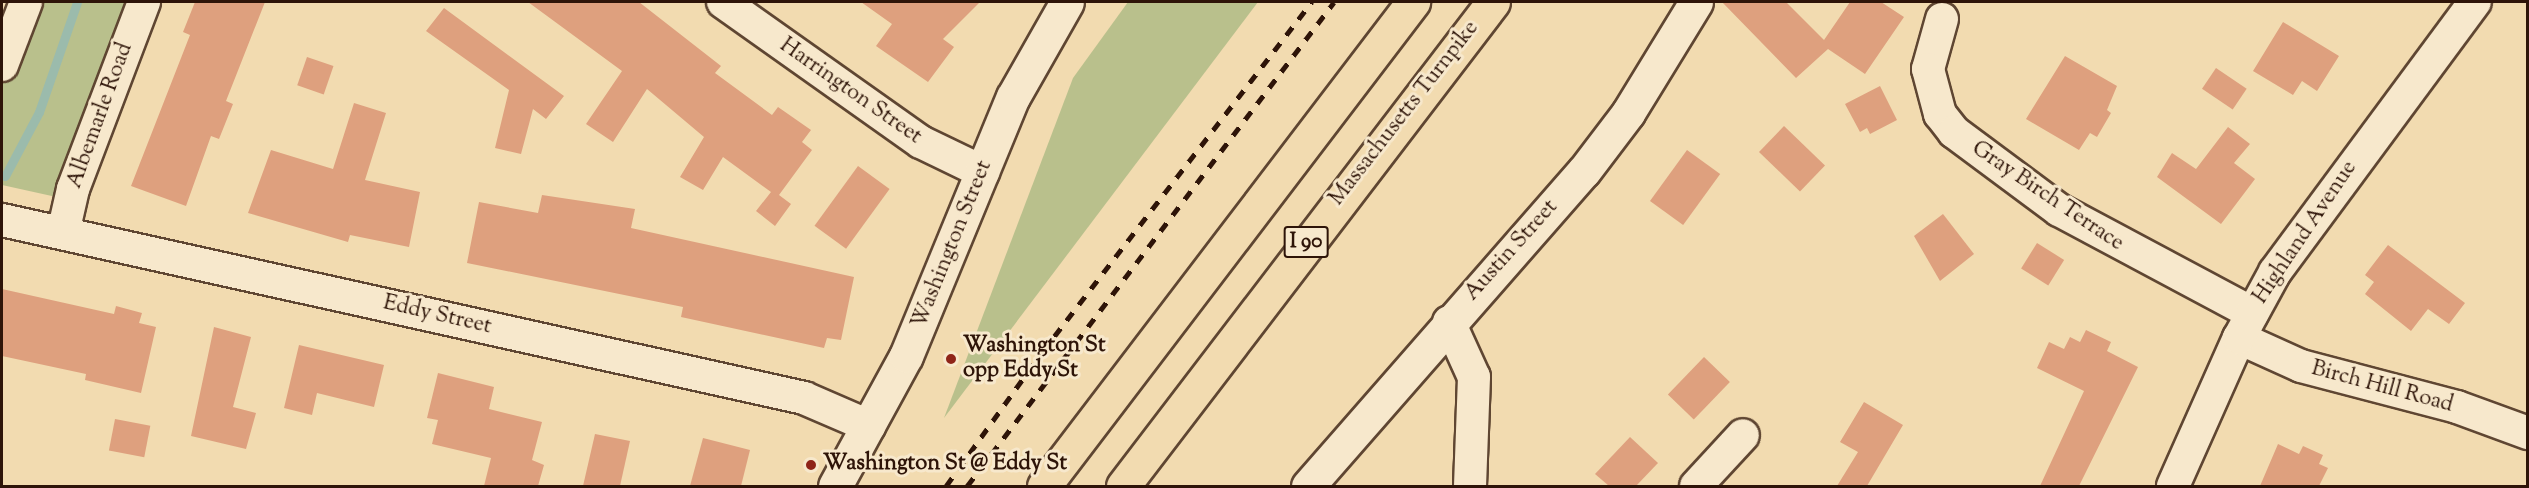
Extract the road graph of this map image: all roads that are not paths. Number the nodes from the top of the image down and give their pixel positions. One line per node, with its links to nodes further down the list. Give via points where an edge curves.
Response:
1 (26, 2): 10 (street)
2 (144, 2): 13 (street, Albemarle Road, via 73,189)
3 (723, 2): 11 (street, Harrington Street, via 921,142)
4 (1067, 2): 11 (main road, Washington Street, via 1022,77)
5 (1413, 2): 20 (highway)
6 (1493, 2): 21 (highway, Massachusetts Turnpike / I 90)
7 (1696, 2): 14 (main road, Austin Street, via 1628,113 1584,171)
8 (2475, 2): 15 (street, Highland Avenue, via 2435,62 2319,207)
9 (1942, 19): 15 (street, Gray Birch Terrace, via 1928,69 1940,114 1954,132 2059,210)
10 (2, 64)
11 (983, 172): 16 (main road, Washington Street, via 937,290)
12 (2, 220): 13 (street, Eddy Street)
13 (63, 233): 16 (street, Eddy Street, via 804,398)
14 (1449, 322): 22 (main road, Austin Street); 23 (street, via 1474,377)
15 (2246, 325): 17 (street, Birch Hill Road, via 2301,366 2457,407); 25 (street, Highland Avenue)
16 (869, 426): 19 (main road, Washington Street)
17 (2528, 433)
18 (1743, 435): 24 (street)
19 (835, 486)
20 (1044, 486)
21 (1124, 486)
22 (1308, 486)
23 (1470, 486)
24 (1696, 486)
25 (2173, 486)

